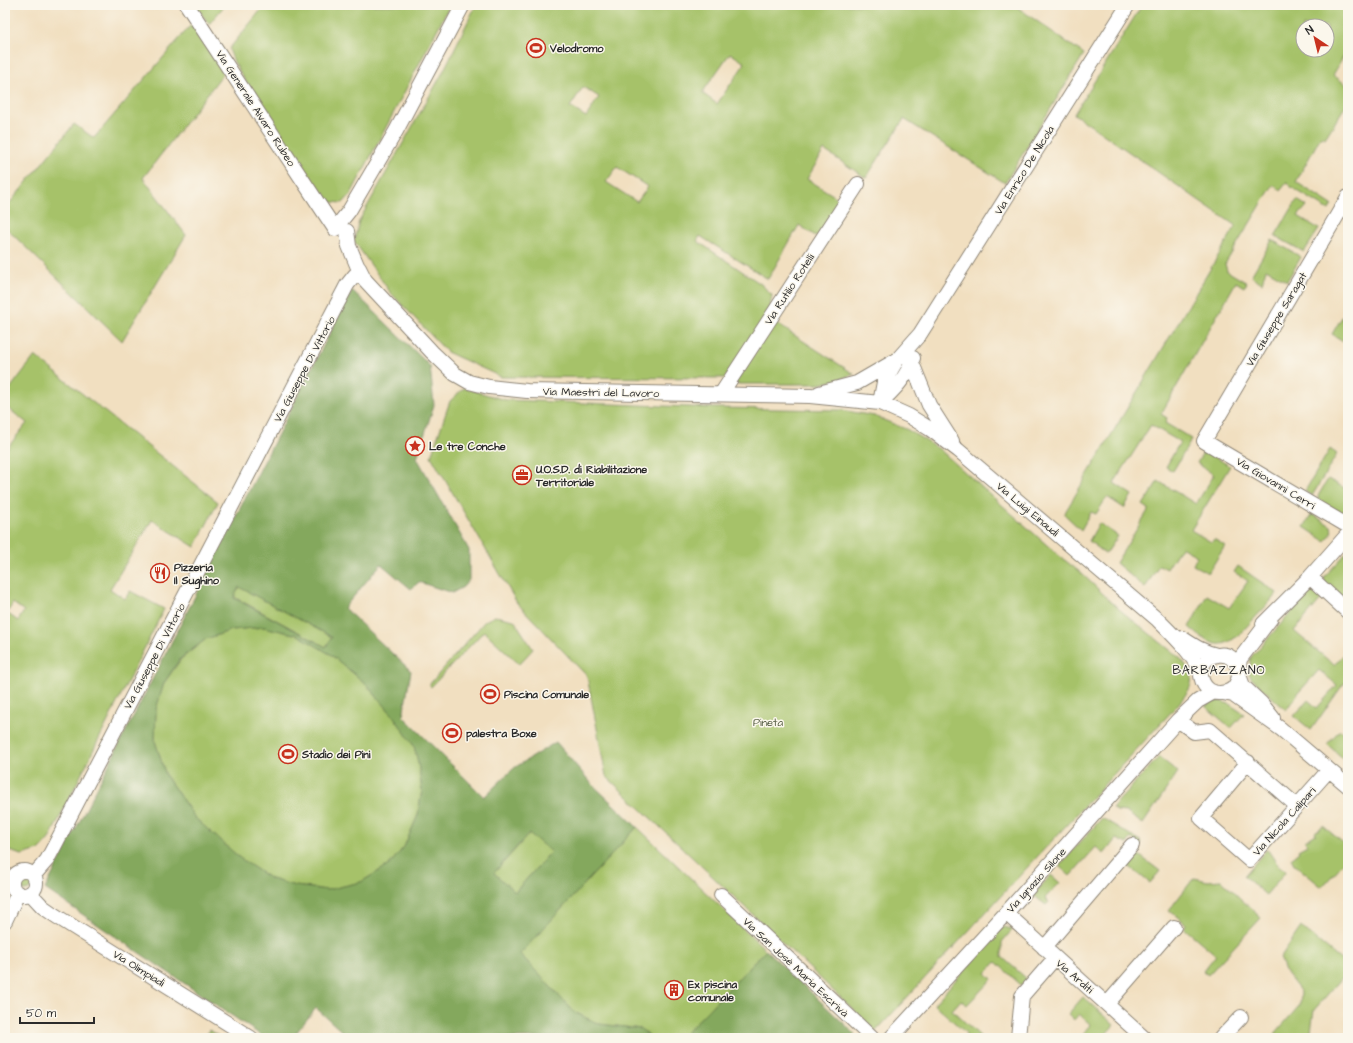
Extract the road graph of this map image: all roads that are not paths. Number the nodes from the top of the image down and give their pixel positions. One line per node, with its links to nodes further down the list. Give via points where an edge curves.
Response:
1 (187, 5): 6 (street, Via Generale Alvaro Rubeo, via 324,212)
2 (463, 5): 6 (street, via 396,131)
3 (1128, 5): 8 (street, Via Enrico De Nicola)
4 (858, 184): 11 (street, Via Rutilio Rotelli)
5 (1348, 197): 14 (street, Via Giuseppe Saragat)
6 (342, 225): 7 (street, Via Maestri del Lavoro, via 345,248)
7 (355, 273): 11 (street, Via Maestri del Lavoro, via 444,365 469,382 527,391); 33 (street, Via Giuseppe Di Vittorio, via 58,840)
8 (920, 334): 9 (street); 10 (street)
9 (898, 360): 12 (street, via 857,383); 13 (street, via 884,382)
10 (912, 363): 13 (street, via 896,388); 15 (street, via 929,405)
11 (721, 394): 12 (street, Via Maestri del Lavoro)
12 (810, 396): 13 (street, Via Maestri del Lavoro)
13 (880, 404): 15 (street, Via Luigi Einaudi, via 909,416)
14 (1204, 441): 16 (street, Via Giovanni Cerri)
15 (958, 450): 21 (street, Via Luigi Einaudi)
16 (1348, 526)
17 (1348, 534): 18 (street)
18 (1310, 576): 19 (street); 20 (street)
19 (1348, 612)
20 (1271, 618): 22 (street, via 1234,651); 23 (street, via 1240,659)
21 (1167, 628): 22 (street, Via Luigi Einaudi, via 1198,649); 24 (street, Via Luigi Einaudi, via 1195,662)
22 (1221, 655): 23 (street, via 1231,658); 24 (street, via 1206,661 1202,666)
23 (1239, 671): 25 (street, via 1238,682 1234,687); 27 (street, via 1243,686 1261,702)
24 (1201, 677): 25 (street, via 1209,690); 26 (street, Via Ignazio Silone)
25 (1219, 693): 26 (street, Via Ignazio Silone, via 1198,701); 27 (street, via 1233,695)
26 (1178, 720): 28 (street, via 1194,732 1210,730); 36 (street, Via Ignazio Silone)
27 (1281, 729): 29 (street)
28 (1248, 762): 31 (street); 31 (street, Via Nicola Calipari, via 1201,818 1249,860)
29 (1329, 770): 30 (street); 31 (street, Via Nicola Calipari)
30 (1348, 786)
31 (1297, 806)
32 (1132, 845): 39 (street)
33 (34, 876): 34 (street, via 24,870 16,873); 34 (street, via 35,887)
34 (14, 884): 37 (street); 43 (street, Via Olimpiadi, via 56,916)
35 (721, 895): 44 (street, Via San Josè Maria Escrivà)
36 (1006, 914): 39 (street, Via Arditi); 45 (street, Via Ignazio Silone)
37 (5, 922)
38 (1174, 927): 41 (street)
39 (1044, 948): 40 (street, Via Arditi)
40 (1055, 958): 41 (street, Via Arditi); 46 (street, via 1022,996)
41 (1107, 1004): 47 (street, Via Arditi)
42 (1241, 1017): 48 (street)
43 (251, 1038)
44 (872, 1038)
45 (891, 1038)
46 (1018, 1038)
47 (1144, 1038)
48 (1221, 1038)

